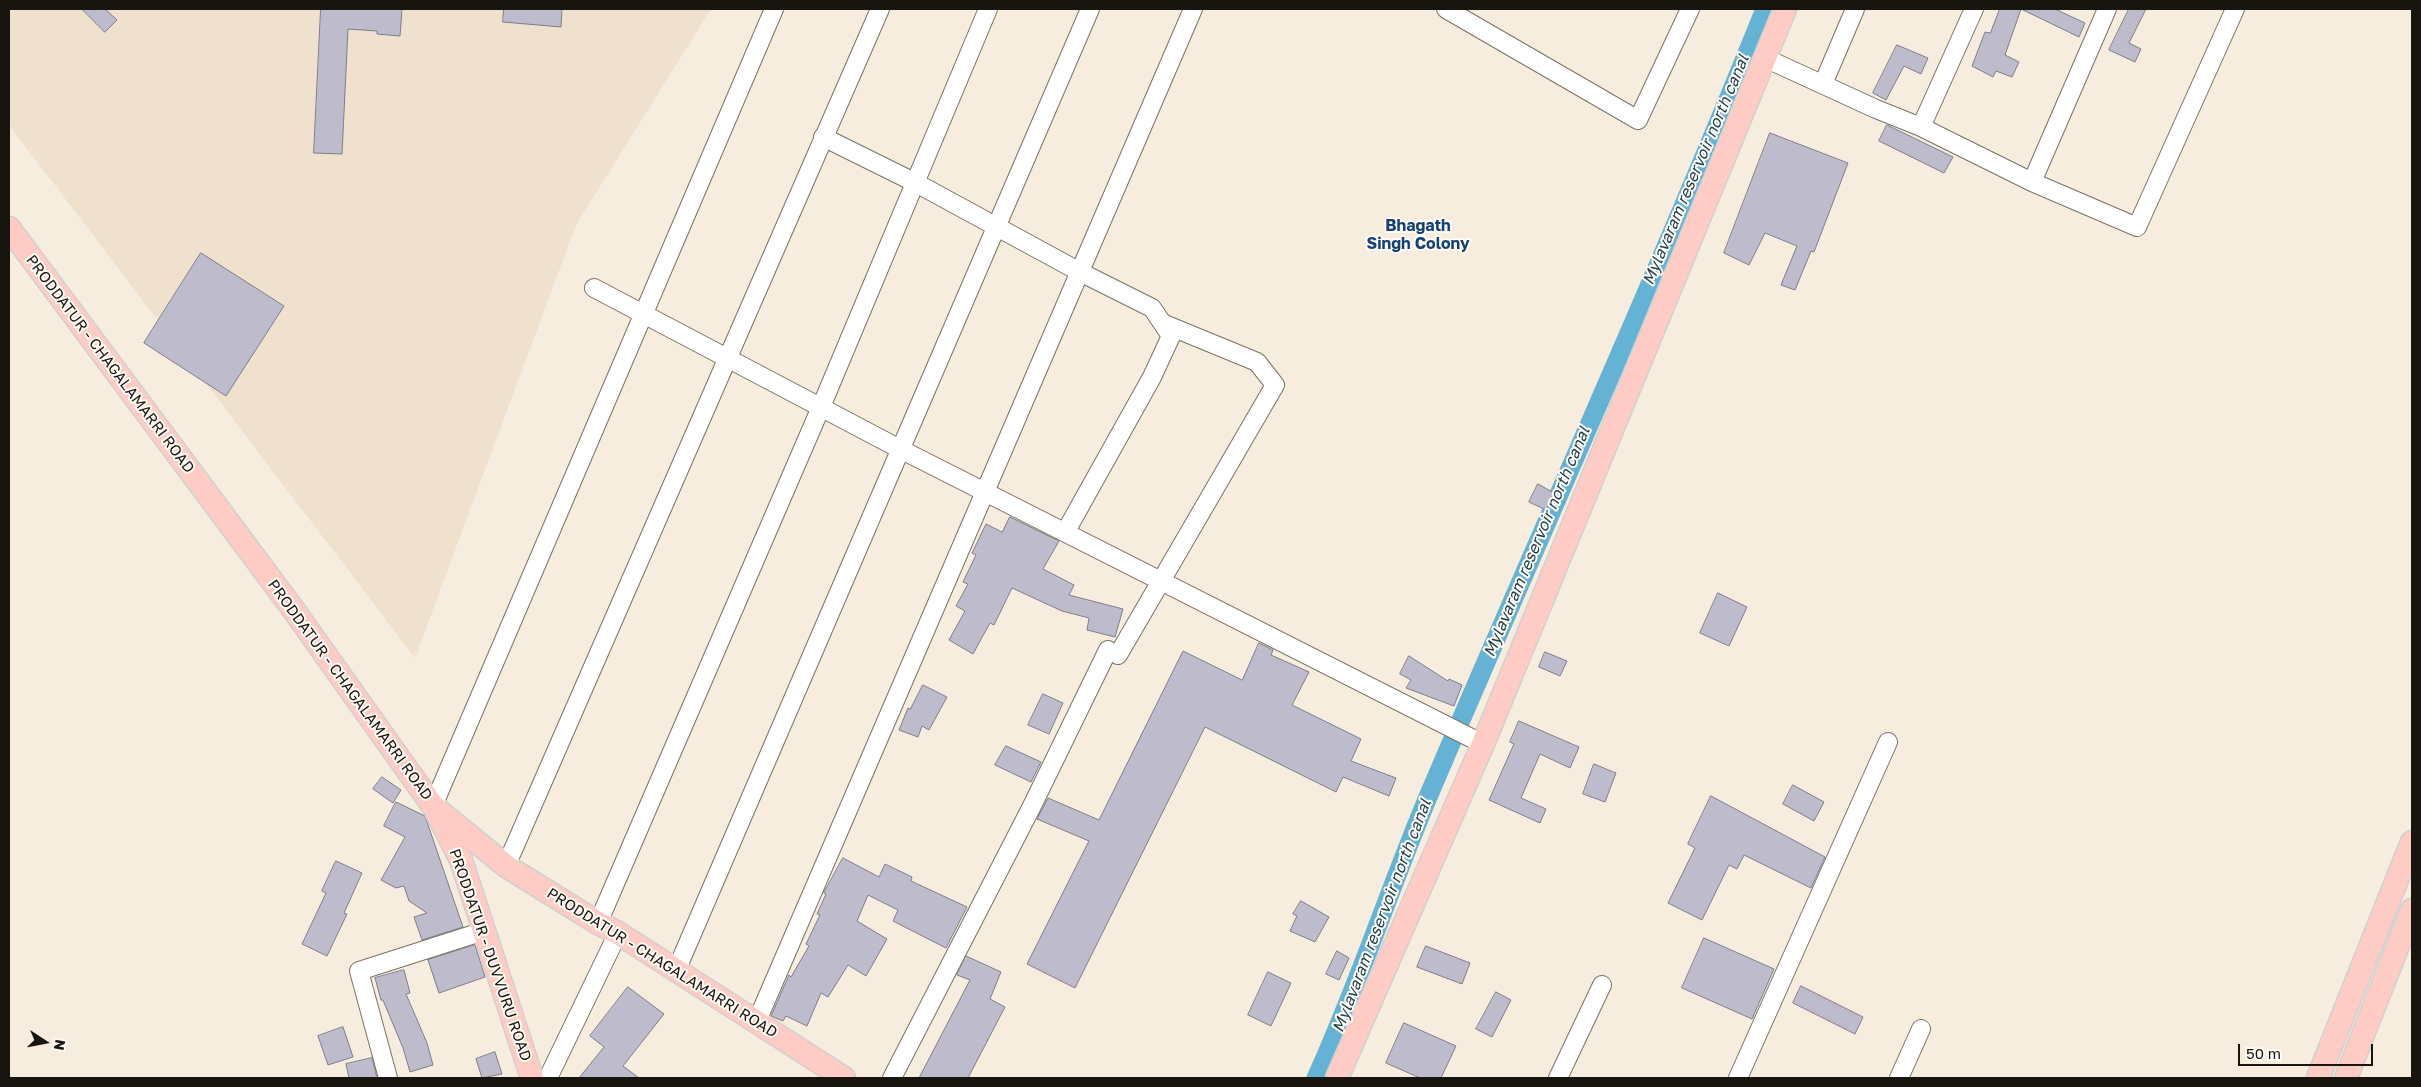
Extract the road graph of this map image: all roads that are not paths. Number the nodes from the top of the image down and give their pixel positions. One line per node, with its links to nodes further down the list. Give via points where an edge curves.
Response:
1 (774, 9): 23 (street)
2 (880, 9): 16 (street)
3 (988, 9): 18 (street)
4 (1090, 9): 19 (street)
5 (1193, 9): 21 (street)
6 (1446, 9): 7 (street, via 1638,120)
7 (1690, 9)
8 (1785, 9): 13 (main road)
9 (1855, 9): 14 (street)
10 (1974, 9): 15 (street)
11 (2107, 9): 17 (street)
12 (2235, 9): 17 (street, via 2137,227)
13 (1764, 58): 14 (street); 32 (main road)
14 (1823, 84): 15 (street)
15 (1921, 126): 17 (street)
16 (823, 137): 18 (street); 25 (street)
17 (2032, 182)
18 (916, 183): 19 (street); 26 (street)
19 (997, 227): 21 (street); 27 (street)
20 (9, 228): 33 (main road, PRODDATUR - CHAGALAMARRI ROAD, via 293,609)
21 (1080, 272): 24 (street, via 1152,308); 28 (street)
22 (594, 288): 23 (street)
23 (643, 314): 25 (street); 33 (street)
24 (1162, 323): 29 (street, via 1171,336); 30 (street, via 1257,362 1275,385)
25 (727, 359): 26 (street); 35 (street)
26 (821, 407): 27 (street); 37 (street)
27 (900, 449): 28 (street); 39 (street)
28 (986, 492): 29 (street); 41 (street)
29 (1066, 532): 30 (street)
30 (1163, 580): 32 (street); 47 (street, via 1113,653)
31 (1888, 742): 50 (street)
32 (1483, 744): 48 (main road)
33 (433, 806): 35 (main road, PRODDATUR - CHAGALAMARRI ROAD); 38 (main road, PRODDATUR - DUVVURU ROAD, via 461,860)
34 (2412, 842): 52 (main road)
35 (506, 866): 37 (main road, PRODDATUR - CHAGALAMARRI ROAD)
36 (2412, 910): 53 (main road)
37 (608, 928): 39 (main road, PRODDATUR - CHAGALAMARRI ROAD); 45 (street)
38 (484, 931): 43 (street, via 360,971); 44 (main road, PRODDATUR - DUVVURU ROAD)
39 (676, 971): 41 (main road, PRODDATUR - CHAGALAMARRI ROAD)
40 (1602, 985): 49 (street)
41 (757, 1021): 46 (main road, PRODDATUR - CHAGALAMARRI ROAD)
42 (1921, 1029): 51 (street)
43 (388, 1078)
44 (532, 1078)
45 (548, 1078)
46 (844, 1078)
47 (892, 1078)
48 (1337, 1078)
49 (1558, 1078)
50 (1738, 1078)
51 (1899, 1078)
52 (2318, 1078)
53 (2346, 1078)

